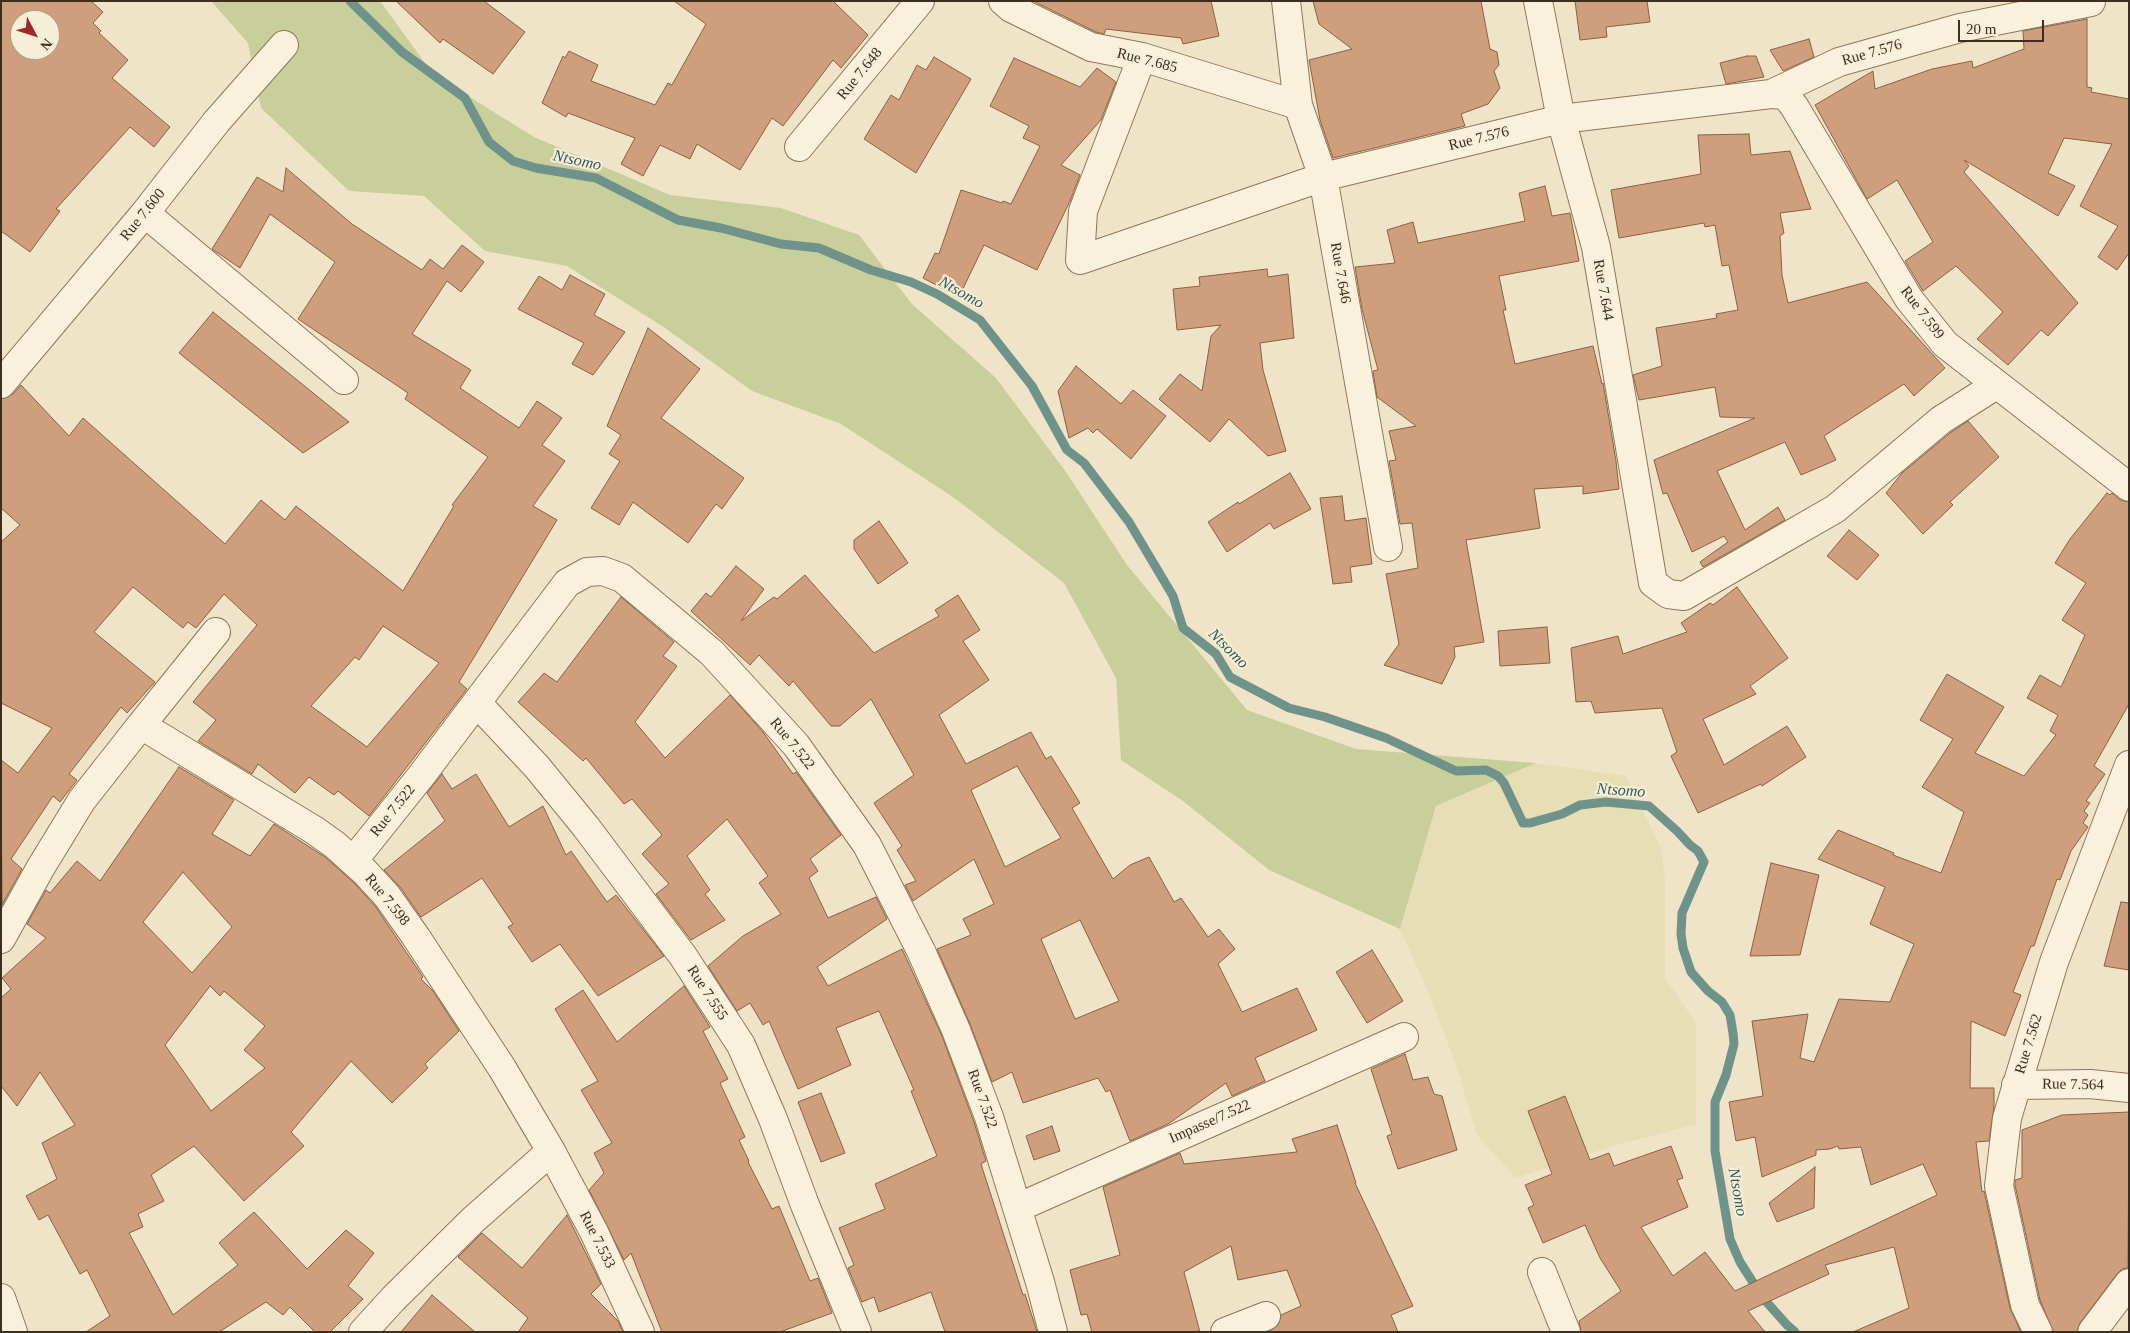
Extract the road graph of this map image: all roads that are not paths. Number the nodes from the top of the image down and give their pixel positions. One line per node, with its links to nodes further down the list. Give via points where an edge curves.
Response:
1 (920, 1): 11 (street, Rue 7.648)
2 (1003, 1): 7 (street, Rue 7.685, via 1010,8 1091,47)
3 (1286, 1): 9 (street, Rue 7.646)
4 (1538, 1): 10 (street, Rue 7.644)
5 (2091, 2): 8 (street, Rue 7.576, via 1960,28 1839,62)
6 (284, 45): 13 (street, Rue 7.600, via 217,121)
7 (1142, 58): 9 (street, Rue 7.685); 12 (street, Rue 7.576, via 1083,211 1080,260)
8 (1771, 94): 10 (street, Rue 7.576); 16 (street, Rue 7.599, via 1785,96 1794,106 1908,299 1945,344)
9 (1298, 105): 12 (street, Rue 7.646)
10 (1561, 119): 12 (street, Rue 7.576); 16 (street, Rue 7.644, via 1596,247 1653,583 1668,594 1684,596 1835,508 1941,420)
11 (799, 148)
12 (1323, 177): 18 (street, Rue 7.646)
13 (145, 213): 14 (street); 15 (street, Rue 7.600)
14 (344, 380)
15 (1, 384)
16 (1996, 385): 17 (street, Rue 7.599)
17 (2129, 487)
18 (1388, 547)
19 (216, 632): 21 (street)
20 (477, 702): 23 (street, Rue 7.522); 29 (street, Rue 7.522, via 567,583 587,572 603,571 622,578 712,653 796,746 867,845 921,951 956,1030 989,1117); 37 (street, Rue 7.555, via 537,767 586,827 683,956 741,1045)
21 (141, 725): 23 (street, Rue 7.598, via 314,830); 24 (street, via 82,800)
22 (2129, 765): 26 (street, Rue 7.562, via 2054,962)
23 (353, 861): 28 (street, Rue 7.598, via 387,896 416,937 502,1068)
24 (1, 939)
25 (1404, 1037): 29 (street, Impasse/7.522)
26 (2016, 1084): 27 (street, Rue 7.564, via 2090,1084); 41 (street, Rue 7.562, via 2007,1118 2000,1186 2025,1305)
27 (2129, 1088)
28 (551, 1151): 35 (street, via 474,1220); 36 (street, Rue 7.533, via 594,1232)
29 (1017, 1208): 38 (street, Rue 7.522)
30 (1542, 1272): 40 (street)
31 (2129, 1283): 42 (street)
32 (1, 1298): 34 (street)
33 (1266, 1316): 39 (street)
34 (13, 1332)
35 (363, 1332)
36 (640, 1332)
37 (857, 1332)
38 (1054, 1332)
39 (1225, 1332)
40 (1566, 1332)
41 (2038, 1332)
42 (2092, 1332)

